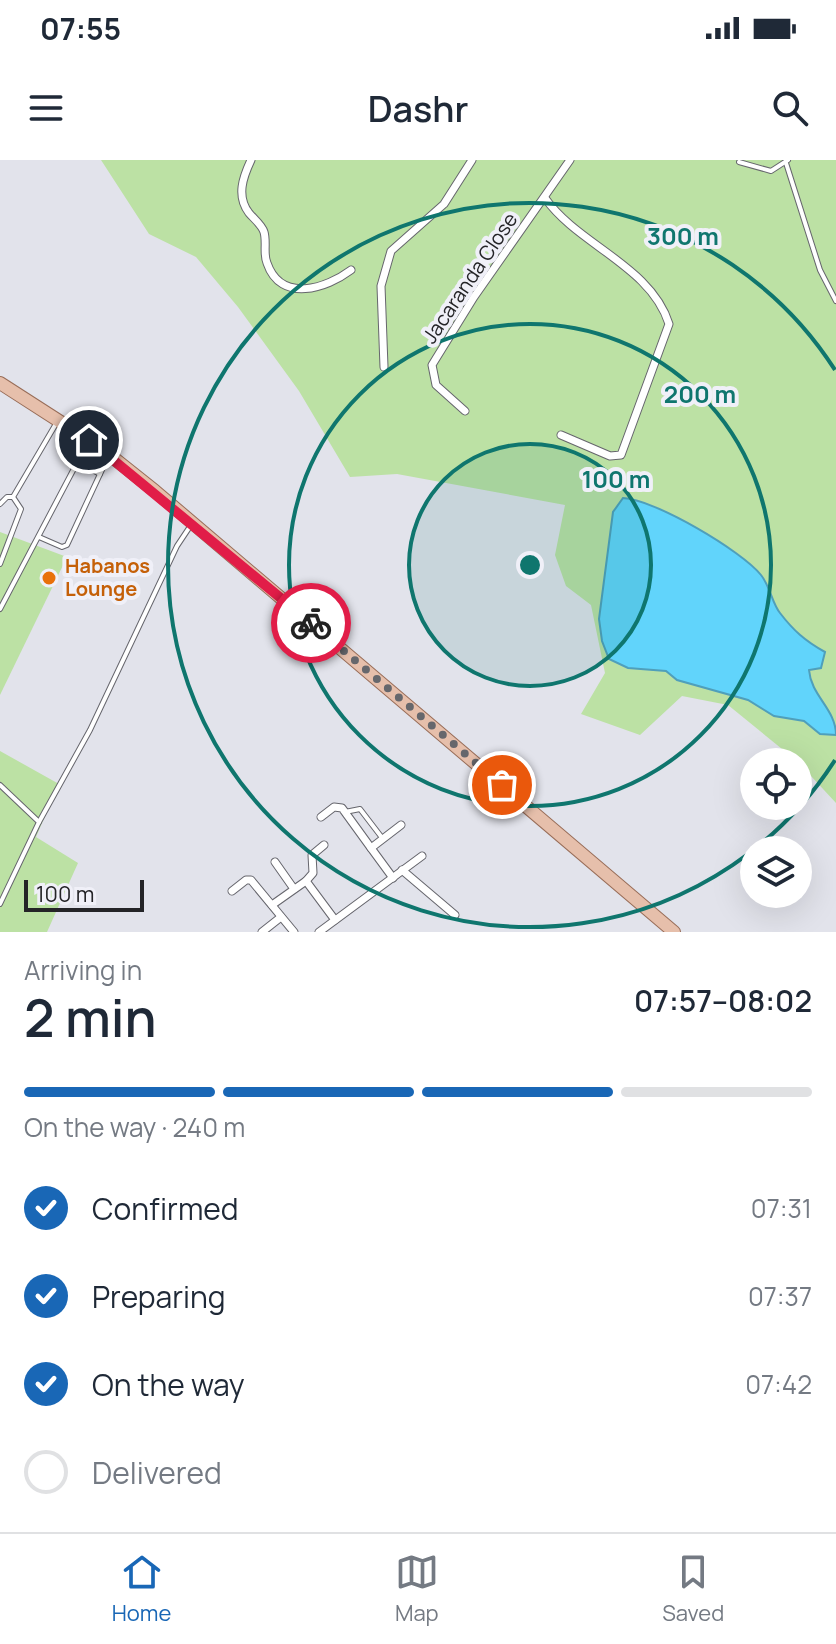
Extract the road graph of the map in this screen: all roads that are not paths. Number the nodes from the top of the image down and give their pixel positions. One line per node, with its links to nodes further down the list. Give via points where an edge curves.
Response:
1 (251, 160): 7 (street, via 241,193 246,210 264,229 271,273 283,284 311,290 331,285)
2 (472, 160): 9 (street, via 444,204 391,251 381,286)
3 (570, 160): 6 (street, Jacaranda Close)
4 (739, 162): 5 (lane, via 771,171)
5 (787, 162): 8 (lane, via 820,270)
6 (545, 198): 11 (street, Jacaranda Close, via 432,365 436,385); 13 (street, via 636,277 662,306 669,324 621,455 610,456)
7 (351, 270)
8 (836, 301)
9 (384, 367)
10 (0, 383): 12 (main road)
11 (465, 411)
12 (59, 420): 14 (main road); 18 (lane)
13 (561, 435)
14 (89, 440): 15 (main road); 16 (lane)
15 (109, 454): 17 (lane); 20 (main road)
16 (78, 462): 17 (lane); 21 (lane)
17 (100, 474): 21 (lane, via 67,545)
18 (13, 497): 19 (lane); 22 (lane, via 21,509)
19 (0, 504)
20 (192, 523): 27 (lane); 47 (main road)
21 (39, 537): 23 (lane)
22 (0, 564)
23 (0, 609)
24 (0, 785): 27 (lane)
25 (345, 812): 26 (street, via 334,807); 29 (lane, via 360,809); 31 (street)
26 (321, 817)
27 (39, 822): 39 (lane)
28 (401, 825): 29 (street)
29 (383, 839): 31 (street)
30 (324, 845): 36 (street, via 312,855 313,873)
31 (371, 848): 35 (street)
32 (422, 856): 34 (street)
33 (275, 862): 37 (street)
34 (402, 870): 35 (street); 41 (street)
35 (393, 878): 43 (street)
36 (306, 881): 37 (street); 43 (street)
37 (294, 889): 40 (street)
38 (232, 891): 40 (street, via 248,879)
39 (0, 904)
40 (272, 905): 42 (street)
41 (455, 915)
42 (281, 917): 44 (street); 45 (street)
43 (335, 920): 46 (street)
44 (262, 932)
45 (294, 932)
46 (319, 932)
47 (674, 932)

